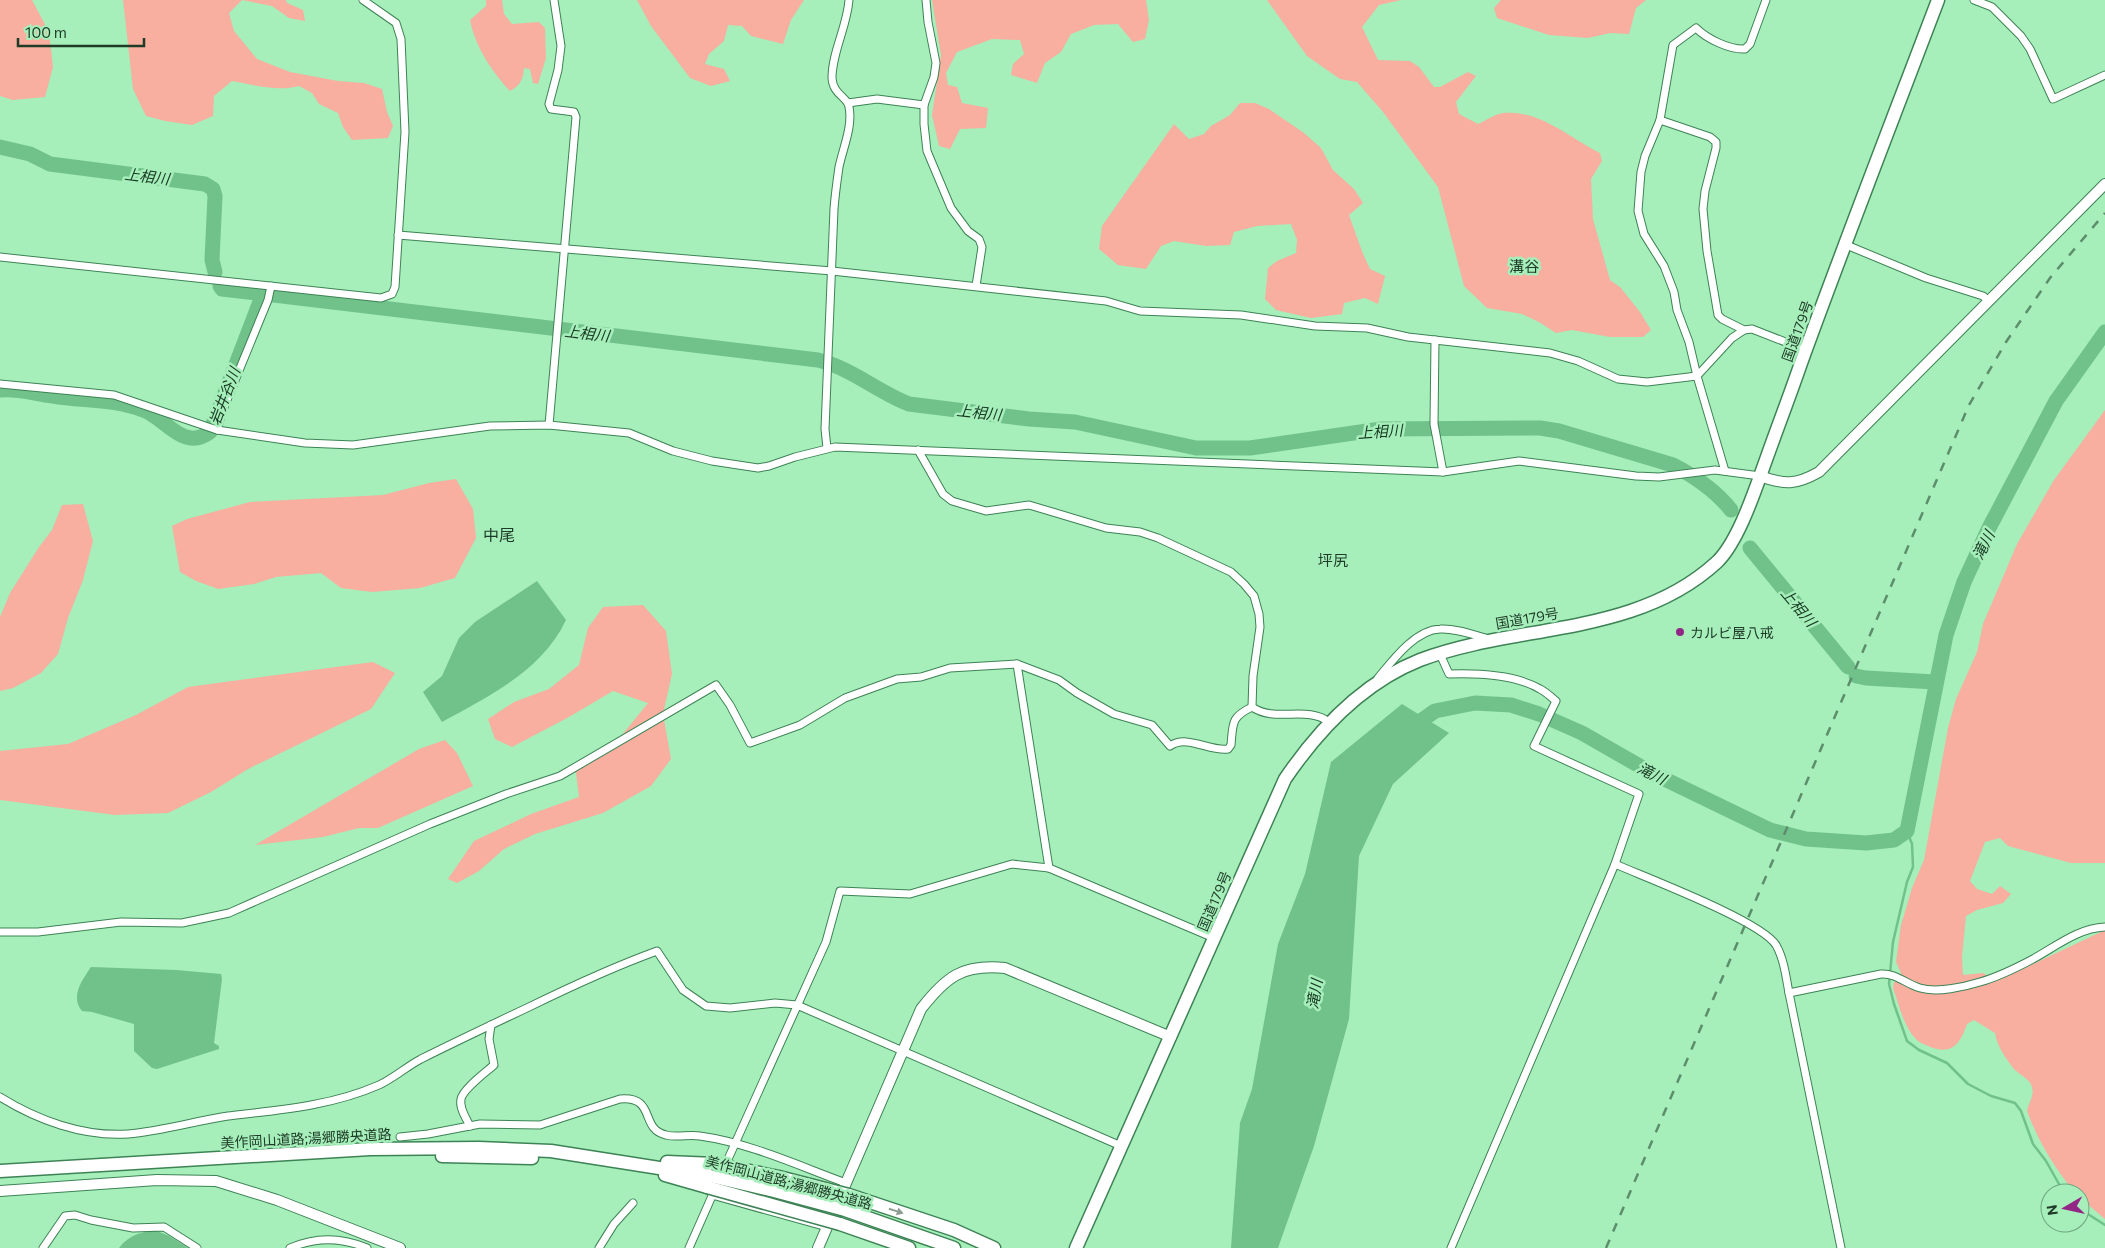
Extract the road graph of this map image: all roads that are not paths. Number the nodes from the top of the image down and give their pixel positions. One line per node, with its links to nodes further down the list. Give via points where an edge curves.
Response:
1 (363, 0): 13 (street, via 396,23 401,39 406,132)
2 (554, 0): 15 (street, via 562,46 549,104 551,109 574,112 576,117)
3 (849, 0): 9 (street, via 832,79 834,88)
4 (926, 0): 10 (street, via 936,62)
5 (1766, 0): 11 (street, via 1750,44 1745,49 1730,47 1696,28 1676,42)
6 (1938, 0): 14 (highway, 国道179号)
7 (1974, 0): 8 (street, via 1992,7 2021,36 2053,98)
8 (2105, 75)
9 (848, 103): 10 (street, via 877,99); 17 (street, via 848,126 834,209)
10 (924, 105): 18 (street, via 927,151 951,208 968,231 980,239 982,247)
11 (1660, 120): 21 (street, via 1716,142 1703,200 1707,252 1718,315); 24 (street, via 1645,156 1638,211 1644,234 1670,280)
12 (2105, 184): 20 (street)
13 (398, 236): 15 (street); 19 (street, via 394,287 387,297)
14 (1844, 244): 20 (street); 23 (highway, 国道179号)
15 (564, 249): 17 (street); 26 (street)
16 (0, 257): 19 (street)
17 (832, 270): 18 (street); 28 (street, via 825,429)
18 (976, 286): 22 (street, via 1106,301 1140,311 1241,315 1315,326 1367,328)
19 (271, 288): 27 (street)
20 (1989, 301): 32 (street, via 1819,472 1804,481 1787,483)
21 (1744, 330): 23 (street, via 1752,329); 24 (street, via 1732,338)
22 (1435, 340): 24 (street, via 1550,353 1578,361 1618,379 1647,382); 31 (street, via 1434,424)
23 (1806, 350): 32 (highway, 国道179号)
24 (1697, 376): 30 (street)
25 (0, 384): 27 (street, via 114,395)
26 (549, 425): 27 (street, via 490,426 345,445 305,444); 28 (street, via 629,433 673,451 758,468)
27 (214, 429)
28 (827, 448): 29 (street)
29 (918, 450): 31 (street); 37 (street, via 943,494 952,501 986,510 1029,506 1106,528 1140,532 1231,572 1254,596 1259,614)
30 (1725, 471): 31 (street, via 1636,476 1519,461); 32 (street)
31 (1443, 472)
32 (1760, 476): 33 (highway, 国道179号, via 1741,524 1719,559 1693,581 1651,604 1608,619)
33 (1492, 640): 34 (highway, 国道179号); 36 (street, via 1455,630 1439,629 1426,633 1396,656)
34 (1440, 654): 36 (highway, 国道179号, via 1419,661); 39 (street, via 1449,674 1475,673 1540,689 1556,701 1534,746 1640,794)
35 (1017, 664): 37 (street, via 1059,680 1114,714 1152,725 1170,746 1186,742 1228,749 1235,718); 40 (street); 42 (street, via 950,668 922,677 897,679 845,698 800,725 750,744 716,684 560,776 430,824 229,913 182,923 121,922 38,932)
36 (1370, 687): 38 (highway, 国道179号)
37 (1252, 707): 38 (street, via 1275,714 1317,715)
38 (1329, 722): 43 (highway, 国道179号, via 1285,779)
39 (1615, 864): 44 (street, via 1740,919 1767,935 1781,955); 74 (street)
40 (1049, 868): 43 (street); 45 (street, via 1012,864 910,894 840,891 826,942)
41 (2105, 926): 44 (street, via 2059,942 2033,959 1979,983 1920,988 1892,974 1881,974)
42 (0, 932)
43 (1214, 938): 47 (highway, 国道179号)
44 (1789, 993): 75 (street)
45 (796, 1005): 46 (street, via 706,1006 683,990 657,952 616,966); 48 (street); 52 (street)
46 (491, 1025): 49 (street, via 355,1095 311,1106 127,1134 53,1123 37,1118); 50 (street, via 489,1039 494,1065 461,1099 461,1109)
47 (1171, 1037): 48 (street, via 1005,968 988,966 962,972 940,986 921,1010); 53 (highway, 国道179号)
48 (902, 1052): 53 (street); 58 (street)
49 (0, 1096)
50 (470, 1126): 51 (street); 52 (street, via 540,1125 630,1098 644,1108 654,1129 666,1135 700,1136)
51 (400, 1137)
52 (735, 1145): 57 (street); 58 (street)
53 (1121, 1146): 73 (highway, 国道179号)
54 (617, 1162): 55 (highway, 美作岡山道路;湯郷勝央道路, via 559,1152 515,1149 402,1148); 56 (highway, 美作岡山道路;湯郷勝央道路, via 400,1156); 57 (highway, 美作岡山道路;湯郷勝央道路); 58 (highway, bridge, via 715,1164)
55 (0, 1171)
56 (0, 1180)
57 (709, 1186): 61 (street); 68 (street); 70 (highway, bridge); 71 (highway, 美作岡山道路;湯郷勝央道路, bridge, via 774,1191 845,1210)
58 (848, 1189): 61 (street); 72 (highway, one-way to 72)
59 (0, 1191): 66 (street, via 157,1180 216,1181 277,1200)
60 (633, 1203): 67 (street)
61 (827, 1227): 69 (street)
62 (43, 1248): 63 (street, via 65,1216 76,1214 133,1228 164,1227)
63 (197, 1248)
64 (290, 1248): 65 (street, via 307,1241 327,1240)
65 (367, 1248)
66 (400, 1248)
67 (599, 1248)
68 (689, 1248)
69 (818, 1248)
70 (909, 1248)
71 (954, 1248)
72 (994, 1248)
73 (1076, 1248)
74 (1451, 1248)
75 (1841, 1248)

